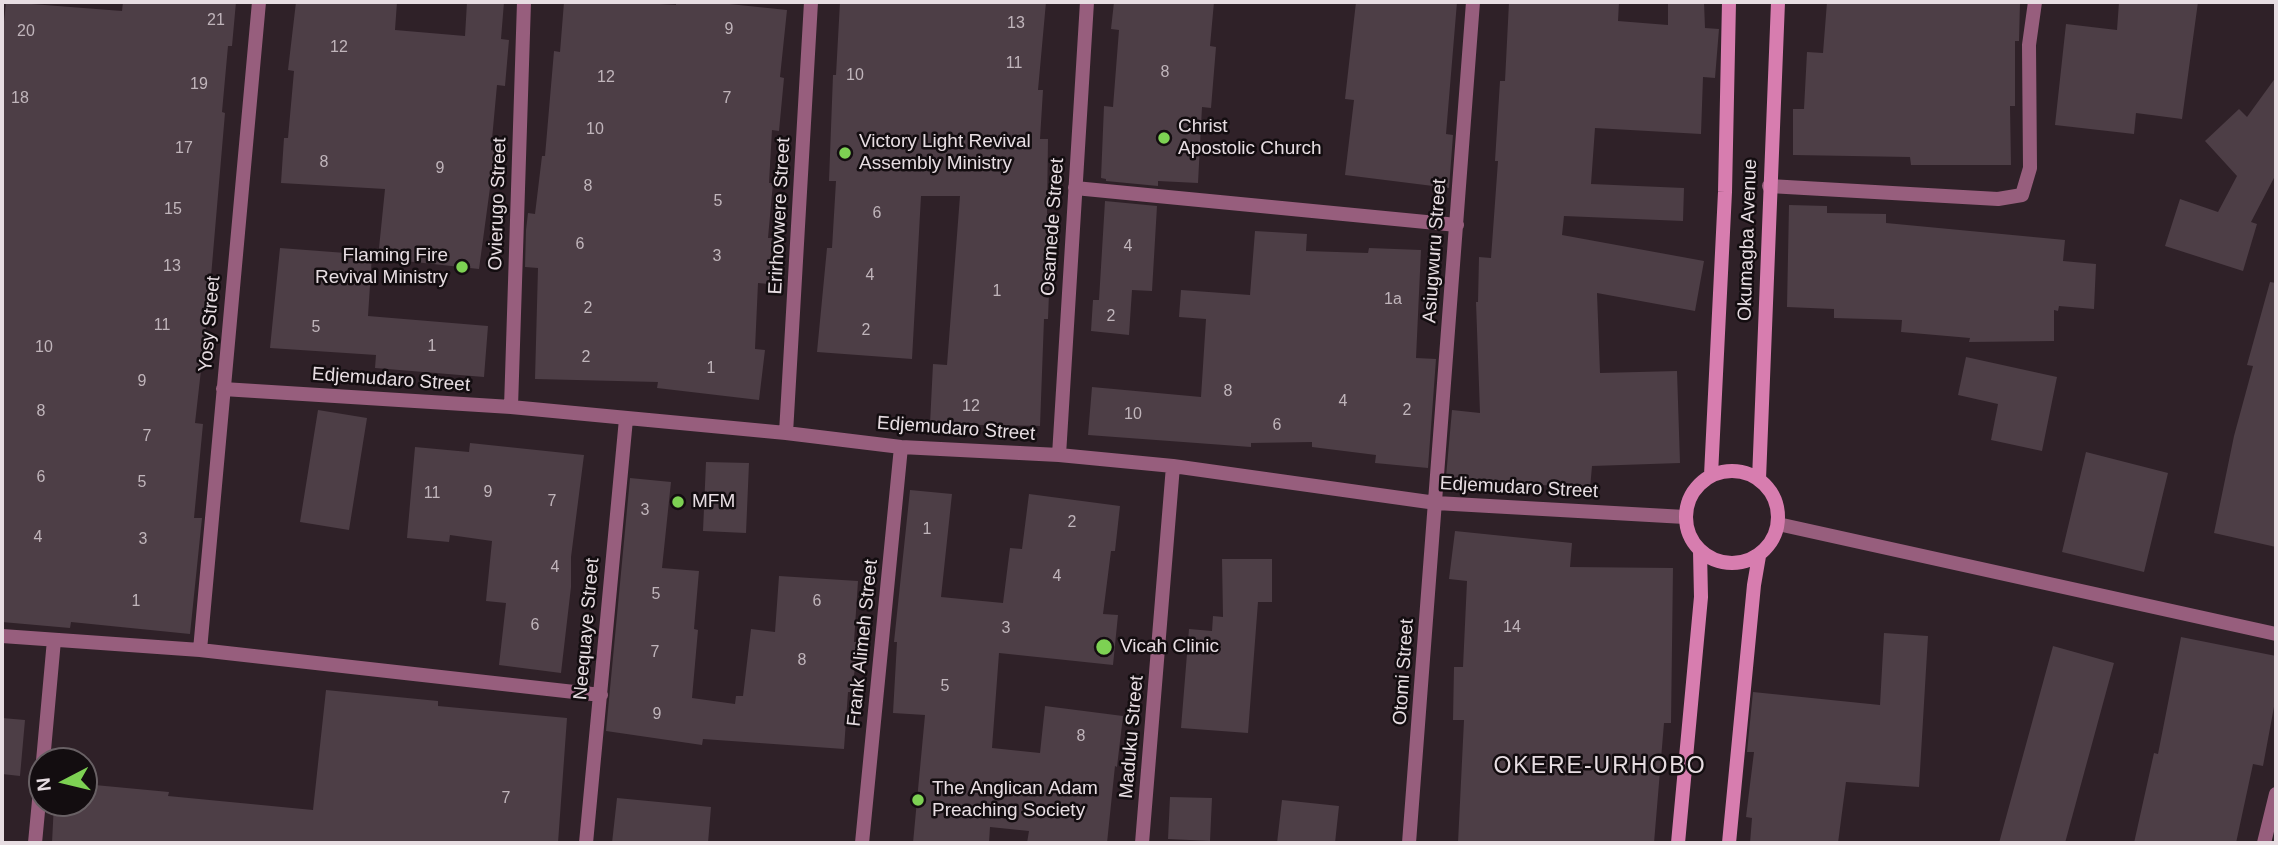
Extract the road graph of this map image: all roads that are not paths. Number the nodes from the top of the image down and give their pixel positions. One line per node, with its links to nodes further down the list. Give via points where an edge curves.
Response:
1 (259, 2): 12 (street, Yosy Street)
2 (524, 2): 13 (street, Ovierugo Street)
3 (811, 2): 15 (street, Erirhovwere Street)
4 (1087, 2): 10 (street, Osamede Street)
5 (1473, 2): 11 (street, Asiugwuru Street)
6 (1729, 2): 19 (main road, Okumagba Avenue)
7 (1778, 2): 9 (main road, Okumagba Avenue)
8 (2035, 2): 9 (street, via 2029,45 2030,168 2022,195 1998,199)
9 (1769, 186): 20 (main road, Okumagba Avenue)
10 (1075, 188): 11 (street); 17 (street, Osamede Street)
11 (1457, 225): 21 (street, Asiugwuru Street)
12 (223, 389): 13 (street, Edjemudaro Street); 29 (street, Yosy Street)
13 (511, 407): 14 (street, Edjemudaro Street)
14 (626, 419): 15 (street, Edjemudaro Street); 30 (street, Neequaye Street)
15 (786, 433): 16 (street, Edjemudaro Street)
16 (901, 447): 17 (street, Edjemudaro Street); 36 (street, Frank Alimeh Street)
17 (1059, 455): 18 (street, Edjemudaro Street)
18 (1173, 466): 21 (street, Edjemudaro Street); 37 (street, Maduku Street)
19 (1711, 475): 20 (main road, via 1735,471); 22 (main road, via 1692,492)
20 (1759, 479): 23 (main road, via 1774,499)
21 (1436, 503): 22 (street, Edjemudaro Street); 38 (street, Otomi Street)
22 (1685, 517): 24 (main road)
23 (1778, 524): 25 (main road); 26 (street)
24 (1700, 551): 25 (main road, via 1729,564); 39 (main road, via 1701,597)
25 (1759, 556): 40 (main road)
26 (2276, 634)
27 (2, 636): 28 (street)
28 (54, 640): 29 (street); 31 (street)
29 (200, 650): 30 (street)
30 (601, 695): 35 (street, Neequaye Street)
31 (44, 747)
32 (2276, 794): 41 (street)
33 (37, 817): 34 (street)
34 (35, 843)
35 (586, 843)
36 (863, 843)
37 (1142, 843)
38 (1409, 843)
39 (1678, 843)
40 (1729, 843)
41 (2264, 843)

